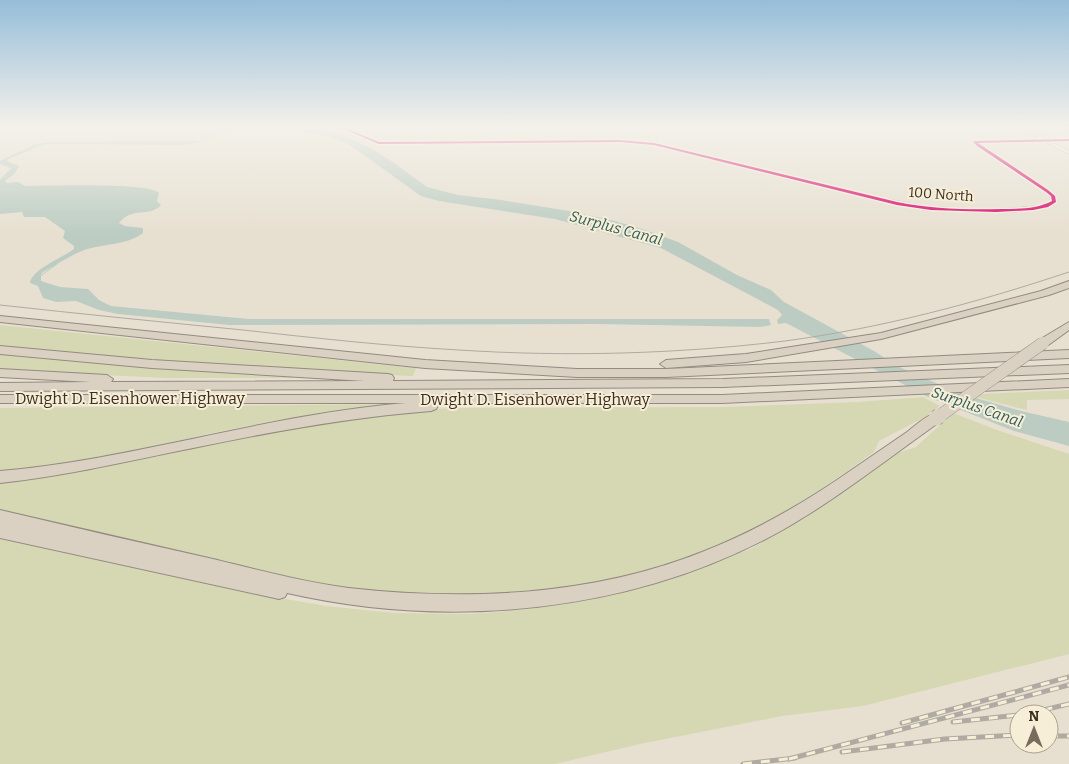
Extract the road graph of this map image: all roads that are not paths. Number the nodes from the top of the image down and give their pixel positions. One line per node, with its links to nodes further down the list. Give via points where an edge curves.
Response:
1 (737, 164): 2 (street, 100 North, via 914,206 948,210 1031,210 1054,202 1047,191)
2 (1006, 164)
3 (1069, 284): 11 (highway, via 982,310 864,339 746,358 648,366 517,368)
4 (0, 319): 7 (highway)
5 (0, 323): 7 (highway)
6 (1069, 325): 26 (highway, bridge, via 788,518 742,543 675,569 620,584 546,597 455,603)
7 (62, 327): 11 (highway)
8 (0, 350): 16 (highway, via 152,364)
9 (1069, 354): 11 (highway, via 666,373 577,373)
10 (1069, 362): 14 (highway, via 966,368)
11 (425, 364)
12 (1069, 369): 14 (highway, Dwight D. Eisenhower Highway)
13 (0, 373): 18 (highway)
14 (930, 375): 16 (highway, Dwight D. Eisenhower Highway, via 723,383)
15 (1069, 383): 21 (highway, Dwight D. Eisenhower Highway, via 722,399)
16 (510, 385): 18 (highway, Dwight D. Eisenhower Highway)
17 (0, 387): 18 (highway, Dwight D. Eisenhower Highway)
18 (264, 387)
19 (230, 398): 20 (highway, Dwight D. Eisenhower Highway); 21 (highway, Dwight D. Eisenhower Highway); 22 (highway, via 183,403)
20 (0, 399)
21 (563, 399): 23 (highway, via 374,410 311,419 88,465)
22 (0, 406)
23 (0, 477)
24 (0, 517): 26 (highway, via 318,592)
25 (0, 531): 26 (highway, via 313,597 353,604)
26 (389, 600)

